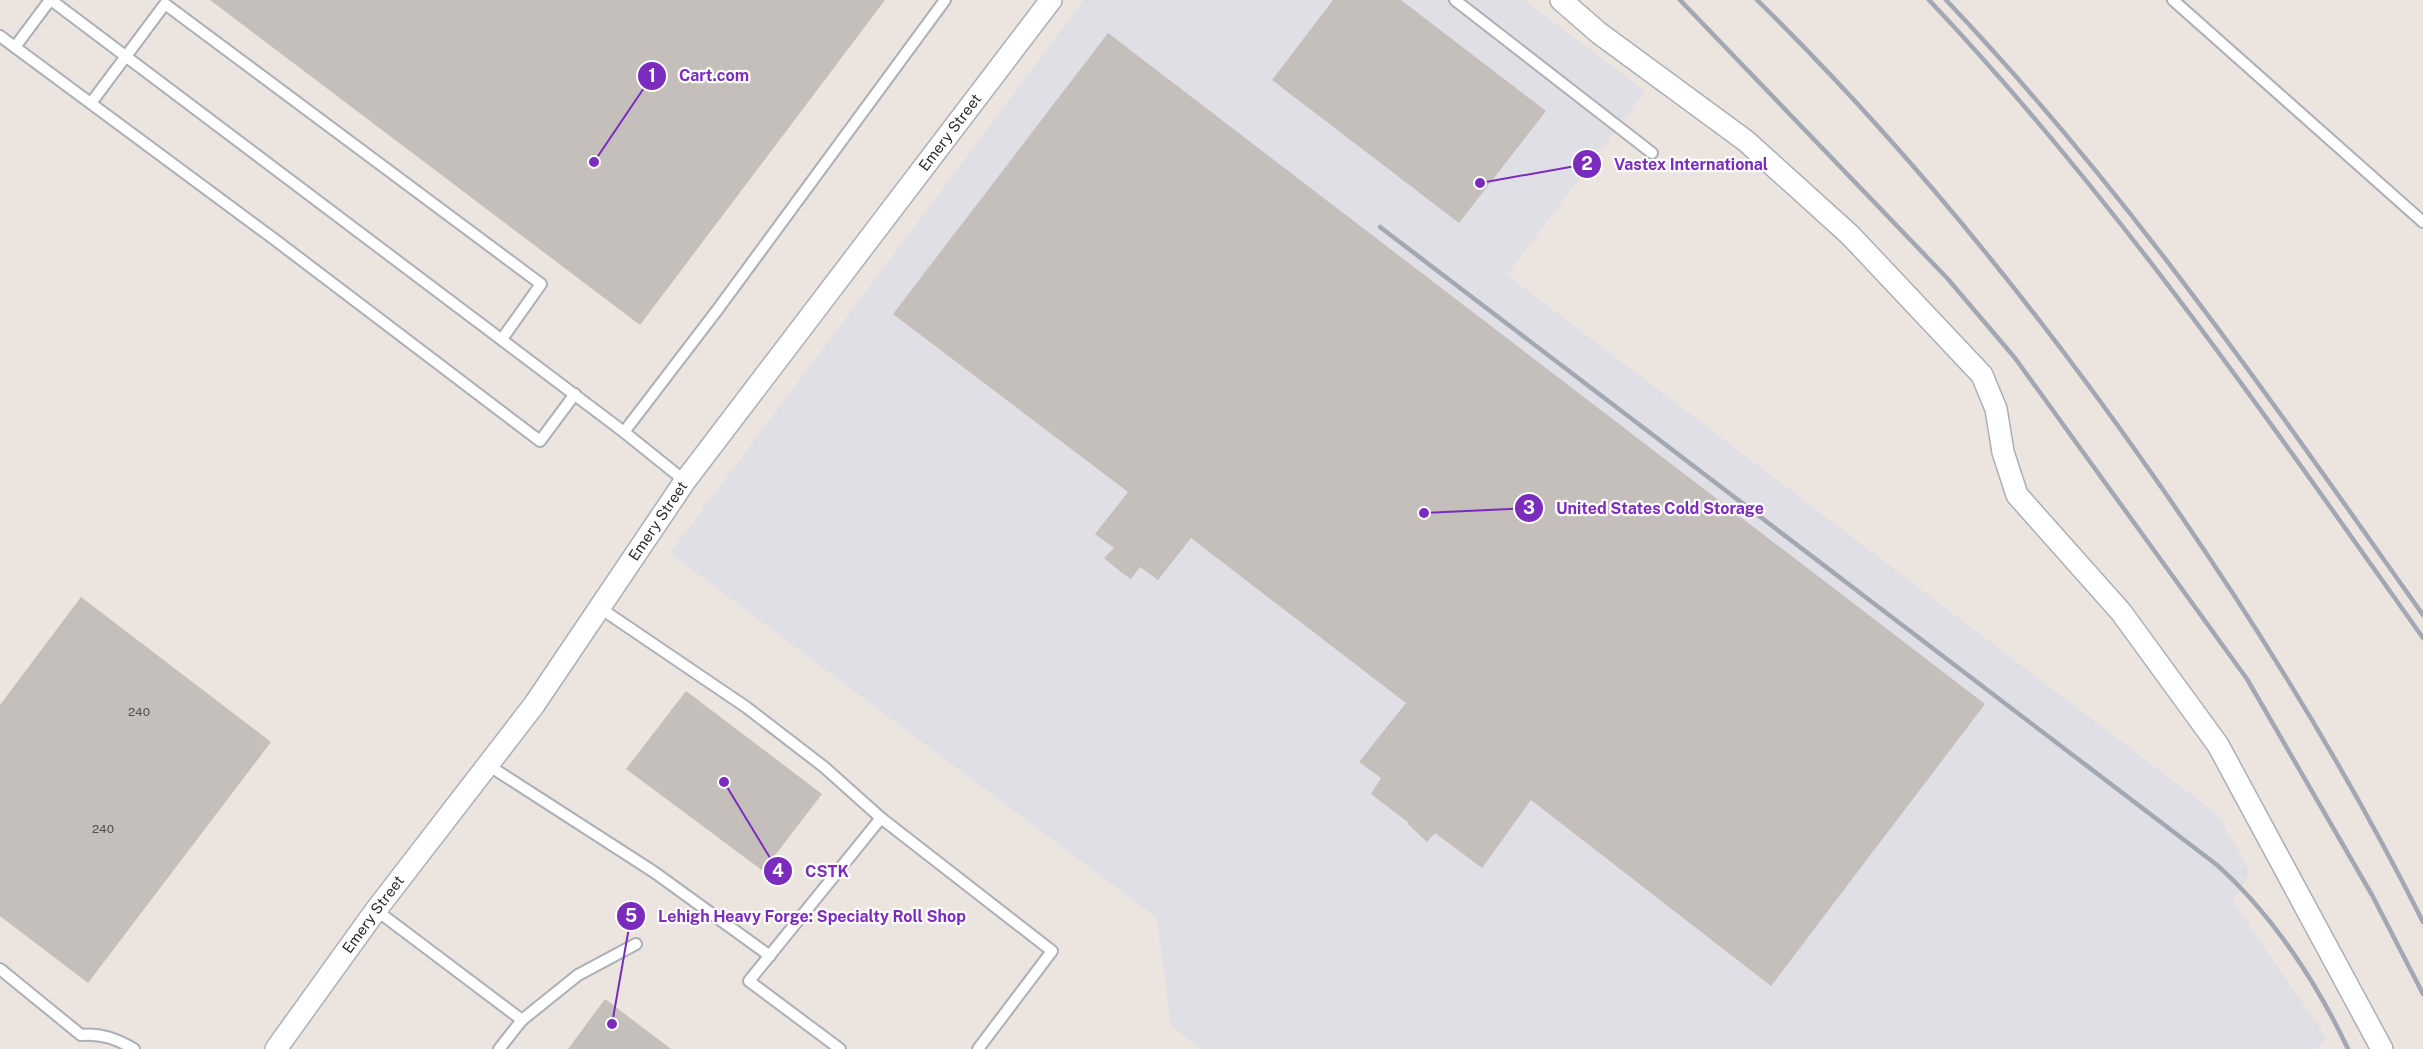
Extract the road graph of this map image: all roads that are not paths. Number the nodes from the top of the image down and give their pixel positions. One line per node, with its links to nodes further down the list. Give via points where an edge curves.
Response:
1 (51, 0): 8 (lane); 9 (lane)
2 (945, 0): 15 (lane)
3 (1051, 0): 16 (street, Emery Street)
4 (1455, 0): 11 (lane)
5 (1561, 0): 30 (street, via 1599,33 1746,141 1850,235 1982,375 1996,409 2003,452 2017,495 2121,612 2218,745)
6 (2173, 0): 12 (lane)
7 (0, 36): 8 (lane)
8 (15, 47): 10 (lane)
9 (126, 56): 10 (lane); 13 (lane); 13 (lane, via 165,4 541,284)
10 (91, 104): 14 (lane, via 540,441)
11 (1652, 153)
12 (2423, 222)
13 (502, 339): 14 (lane)
14 (575, 394): 15 (lane)
15 (624, 432): 16 (lane)
16 (685, 482): 17 (street, Emery Street)
17 (600, 608): 18 (street, Emery Street); 19 (lane, via 746,707 824,767)
18 (488, 765): 20 (street, Emery Street); 22 (lane, via 654,872)
19 (880, 818): 22 (lane); 29 (lane, via 1052,951)
20 (376, 910): 24 (lane); 26 (street, Emery Street)
21 (636, 944): 24 (lane, via 578,975)
22 (770, 956): 28 (lane, via 749,981)
23 (0, 969): 25 (lane, via 81,1035 118,1039)
24 (522, 1020): 27 (lane)
25 (134, 1049)
26 (276, 1049)
27 (499, 1049)
28 (840, 1049)
29 (978, 1049)
30 (2382, 1049)

